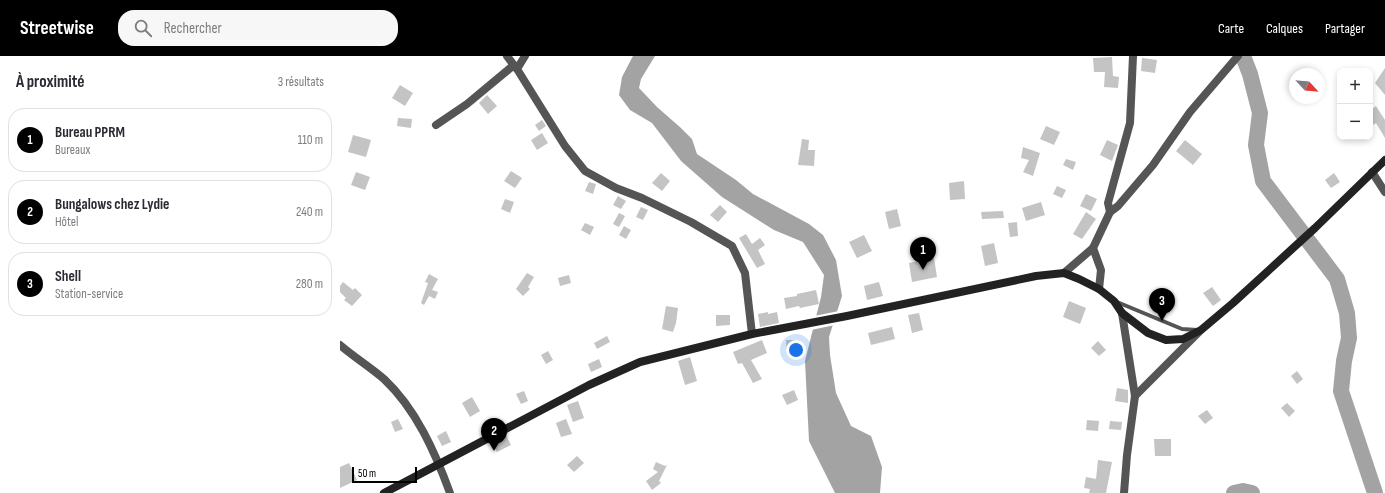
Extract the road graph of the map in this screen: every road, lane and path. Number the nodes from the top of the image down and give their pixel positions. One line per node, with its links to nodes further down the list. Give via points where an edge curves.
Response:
1 (507, 56): 5 (street)
2 (524, 56): 5 (street)
3 (1133, 56): 10 (street, via 1130,123 1108,203)
4 (1238, 56): 10 (street, via 1190,112 1153,165)
5 (515, 67): 6 (street); 17 (street, via 565,146 585,171 691,222 732,246 745,273)
6 (436, 125)
7 (1385, 160): 8 (main road)
8 (1372, 172): 9 (street); 16 (main road, via 1315,228)
9 (1385, 192)
10 (1110, 212): 11 (street)
11 (1093, 248): 12 (street); 13 (street, via 1100,270)
12 (1064, 273): 13 (main road); 17 (main road, via 1036,276)
13 (1099, 288): 14 (main road)
14 (1114, 301): 15 (main road); 16 (lane, via 1182,329)
15 (1122, 313): 16 (main road, via 1148,333 1166,340 1183,339); 19 (street)
16 (1201, 330): 19 (street)
17 (752, 334): 20 (main road, via 640,362 589,384)
18 (340, 345): 20 (street, via 384,379 411,410)
19 (1135, 396): 23 (street)
20 (439, 464): 21 (main road); 22 (street)
21 (384, 493)
22 (450, 493)
23 (1124, 493)

